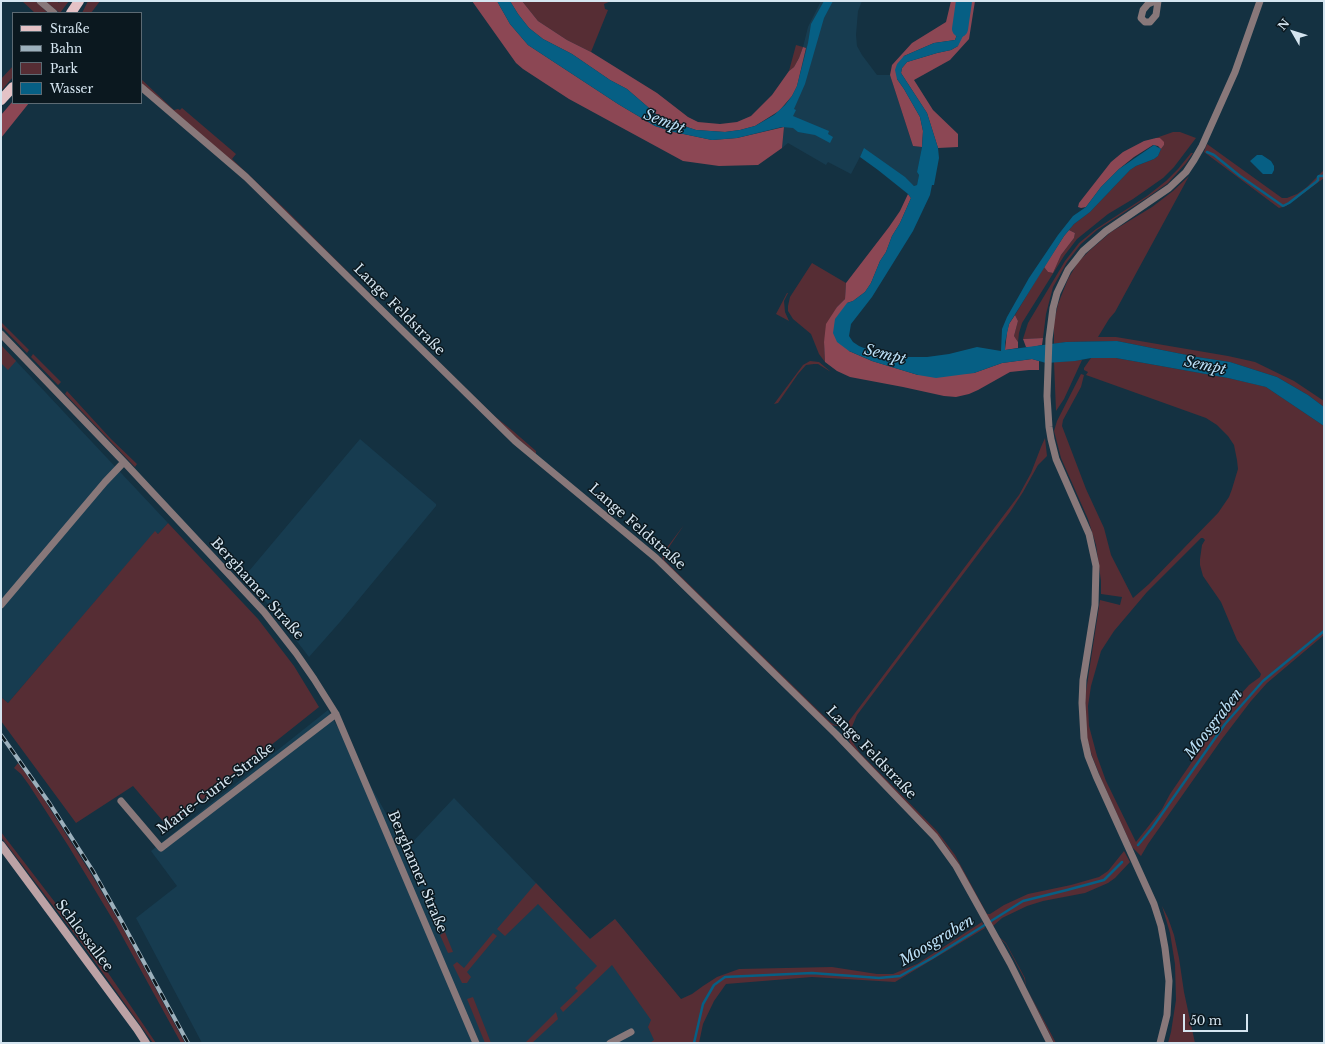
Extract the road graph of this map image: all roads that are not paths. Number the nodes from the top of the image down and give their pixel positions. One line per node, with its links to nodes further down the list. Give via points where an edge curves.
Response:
1 (40, 1): 3 (street)
2 (1260, 1): 18 (street, via 1235,72 1194,160 1186,172 1156,198 1106,231 1083,251 1068,270 1057,293 1049,339 1048,407 1051,439 1056,459 1089,534 1096,566 1095,605 1083,680 1084,738 1099,783 1154,904 1161,926 1169,982 1167,1015)
3 (53, 12)
4 (12, 88): 6 (main road)
5 (142, 88): 17 (street, Lange Feldstraße, via 252,182 515,441 656,558 836,734 934,838 956,866 1010,963)
6 (1, 100)
7 (1, 334): 8 (street, Berghamer Straße)
8 (124, 462): 9 (street); 10 (street, Berghamer Straße, via 264,612 296,652)
9 (1, 604)
10 (336, 714): 11 (street, Marie-Curie-Straße, via 161,848); 15 (street, Berghamer Straße)
11 (121, 801)
12 (1, 846): 14 (main road, Schlossallee)
13 (631, 1032): 16 (street)
14 (146, 1043)
15 (476, 1043)
16 (610, 1043)
17 (1050, 1043)
18 (1160, 1043)

